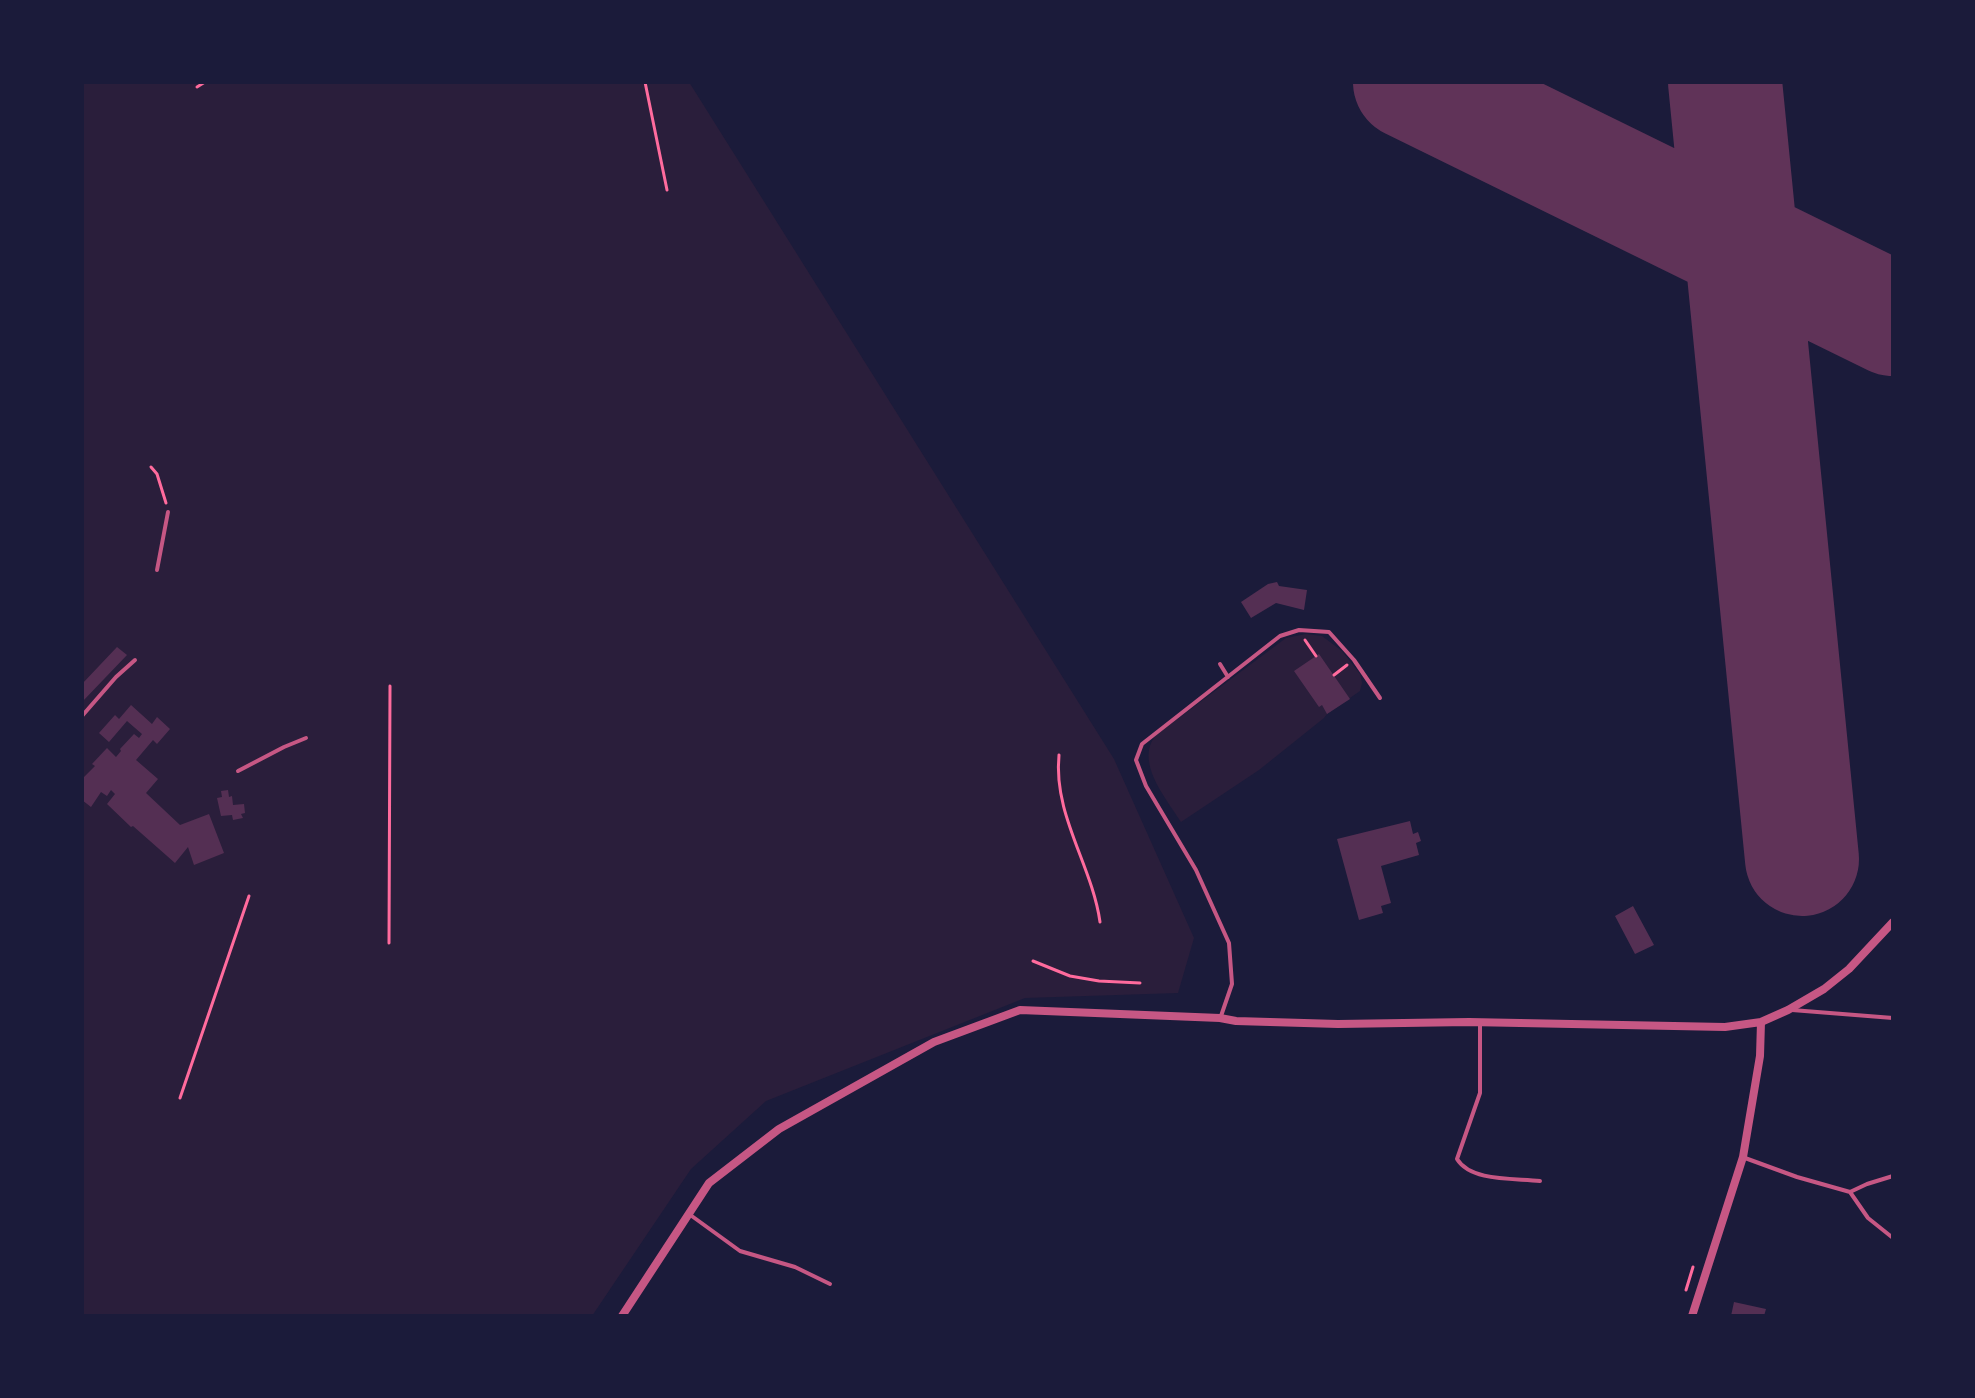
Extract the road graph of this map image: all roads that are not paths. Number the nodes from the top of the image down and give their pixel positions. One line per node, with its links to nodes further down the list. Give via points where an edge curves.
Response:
1 (168, 512): 2 (lane)
2 (157, 570)
3 (135, 660): 7 (lane)
4 (1220, 664): 5 (lane)
5 (1228, 677): 6 (lane, via 1280,636 1299,630 1329,632); 12 (lane, via 1142,744 1136,760 1229,943 1232,984)
6 (1380, 698)
7 (82, 716)
8 (306, 738): 9 (lane)
9 (238, 771)
10 (1893, 922): 11 (street, via 1849,969)
11 (1788, 1010): 13 (lane); 14 (street)
12 (1220, 1018): 15 (street); 20 (street, via 1020,1010 934,1042 779,1129 709,1183)
13 (1893, 1018)
14 (1761, 1022): 15 (street, via 1725,1027); 16 (street)
15 (1480, 1023): 18 (lane, via 1480,1093 1457,1159 1476,1175)
16 (1743, 1157): 19 (lane); 24 (street)
17 (1893, 1176): 19 (lane)
18 (1540, 1181)
19 (1850, 1192): 21 (lane, via 1868,1218)
20 (689, 1214): 22 (lane, via 740,1251); 23 (street)
21 (1893, 1238)
22 (830, 1284)
23 (622, 1316)
24 (1692, 1316)

